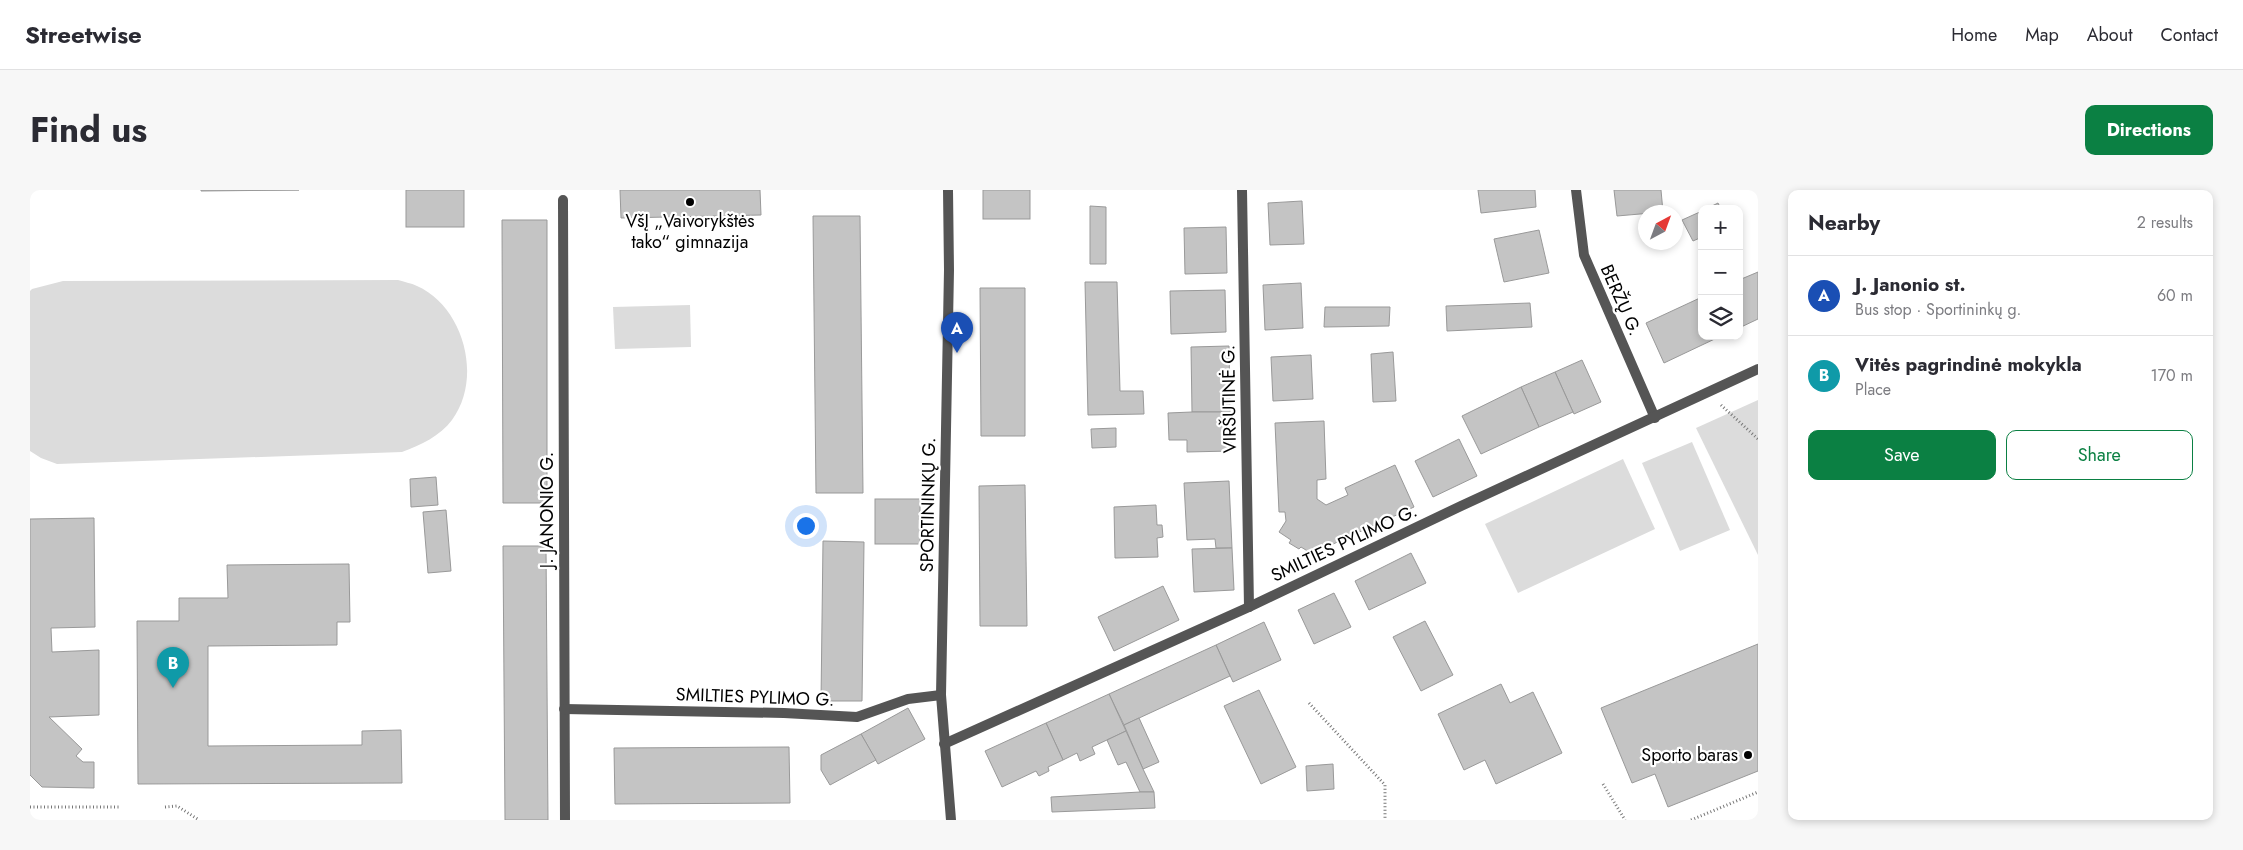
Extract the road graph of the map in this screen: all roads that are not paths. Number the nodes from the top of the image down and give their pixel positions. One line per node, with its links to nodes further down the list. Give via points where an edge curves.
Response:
1 (948, 190): 8 (street, SPORTININKŲ G.)
2 (1242, 190): 7 (street, VIRŠUTINĖ G.)
3 (1576, 190): 6 (street, BERŽŲ G., via 1584,255)
4 (563, 200): 9 (street, J. JANONIO G.)
5 (1758, 369): 6 (street, SMILTIES PYLIMO G.)
6 (1655, 418): 7 (street, SMILTIES PYLIMO G.)
7 (1249, 607): 10 (street, SMILTIES PYLIMO G.)
8 (942, 695): 9 (street, SMILTIES PYLIMO G., via 908,699 856,717); 10 (street, SPORTININKŲ G.)
9 (564, 709): 11 (street, J. JANONIO G.)
10 (944, 744): 12 (street, SPORTININKŲ G.)
11 (566, 820)
12 (950, 820)

